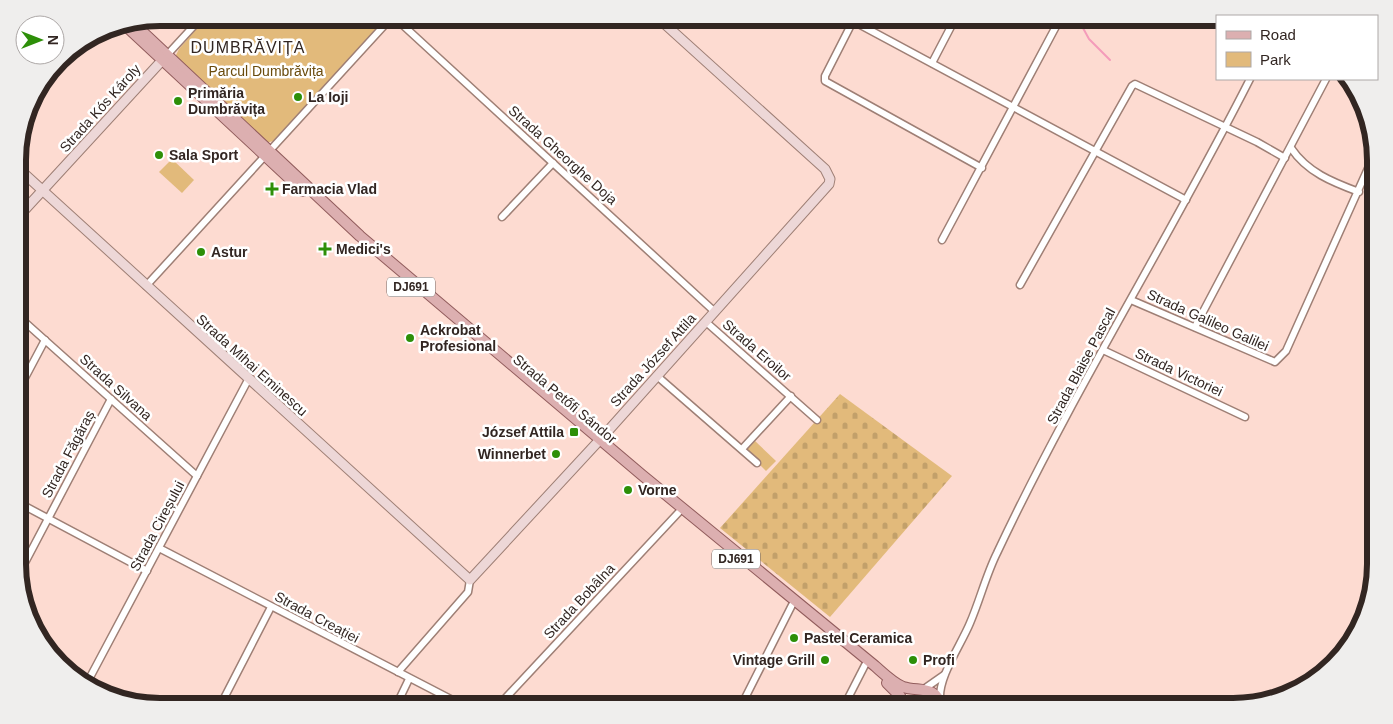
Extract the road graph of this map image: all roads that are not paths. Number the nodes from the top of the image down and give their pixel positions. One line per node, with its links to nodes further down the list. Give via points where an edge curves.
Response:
1 (194, 26): 11 (street, Strada Kós Károly)
2 (386, 26): 19 (street)
3 (402, 26): 21 (street, Strada Gheorghe Doja)
4 (666, 26): 34 (street, Strada József Attila, via 825,169 830,179 827,189)
5 (850, 26): 22 (street, via 825,80)
6 (866, 26): 12 (street)
7 (952, 26): 12 (street)
8 (1057, 26): 15 (street)
9 (138, 28): 11 (main road, Strada Petőfi Sándor / DJ691)
10 (131, 30): 11 (main road, Strada Petőfi Sándor / DJ691)
11 (164, 58): 19 (main road, Strada Petőfi Sándor / DJ691); 25 (street, Strada Kós Károly)
12 (932, 63): 15 (street)
13 (1249, 80): 16 (street, Strada Blaise Pascal)
14 (1325, 80): 17 (street)
15 (1013, 108): 18 (street); 22 (street)
16 (1225, 128): 18 (street, via 1136,84); 20 (street); 27 (street, Strada Blaise Pascal)
17 (1291, 148): 20 (street); 26 (street, via 1313,171)
18 (1094, 152): 27 (street); 31 (street)
19 (268, 153): 32 (street); 47 (main road, Strada Petőfi Sándor / DJ691, via 356,240)
20 (1285, 158): 37 (street)
21 (552, 163): 29 (street); 34 (street, Strada Gheorghe Doja)
22 (982, 168): 30 (street)
23 (1367, 172): 26 (street)
24 (27, 176): 25 (street, Strada Mihai Eminescu)
25 (42, 190): 28 (street, Strada Kós Károly); 32 (street, Strada Mihai Eminescu)
26 (1359, 192): 37 (street, Strada Galileo Galilei, via 1286,351 1275,362)
27 (1186, 200): 33 (street, Strada Blaise Pascal)
28 (27, 207)
29 (502, 217)
30 (942, 240)
31 (1020, 285)
32 (146, 286): 42 (street, Strada Mihai Eminescu)
33 (1131, 300): 37 (street, Strada Galileo Galilei); 39 (street, Strada Blaise Pascal)
34 (715, 312): 35 (street, Strada József Attila)
35 (706, 322): 41 (street, Strada József Attila); 43 (street, Strada Eroilor)
36 (27, 324): 38 (street, Strada Silvana)
37 (1195, 327)
38 (45, 340): 40 (street); 44 (street, Strada Silvana)
39 (1103, 350): 45 (street, Strada Victoriei); 62 (street, Strada Blaise Pascal, via 996,555 961,645)
40 (26, 375)
41 (657, 376): 47 (street, Strada József Attila); 48 (street)
42 (248, 380): 50 (street, Strada Cireșului); 57 (street, Strada Mihai Eminescu)
43 (791, 396): 46 (street, Strada Eroilor); 48 (street, Strada Eroilor)
44 (111, 399): 50 (street, Strada Silvana); 53 (street, Strada Făgăraș)
45 (1245, 416)
46 (818, 420)
47 (598, 441): 52 (main road, Strada Petőfi Sándor / DJ691); 57 (street, Strada József Attila); 65 (main road, Strada Petőfi Sándor / DJ691, via 874,666 901,686)
48 (742, 449): 49 (street)
49 (757, 463)
50 (197, 476): 54 (street, Strada Cireșului)
51 (26, 508): 53 (street)
52 (679, 512): 58 (main road, Strada Petőfi Sándor / DJ691); 75 (street, Strada Bobâlna)
53 (47, 519): 55 (street, Strada Făgăraș); 56 (street)
54 (159, 548): 56 (street, Strada Cireșului); 59 (street, Strada Creației)
55 (26, 560)
56 (147, 571): 63 (street, Strada Cireșului)
57 (470, 580): 61 (street, Strada József Attila, via 468,592)
58 (792, 605): 60 (main road, Strada Petőfi Sándor / DJ691); 66 (street)
59 (271, 607): 61 (street, Strada Creației); 72 (street)
60 (864, 665): 67 (street); 68 (main road, Strada Petőfi Sándor / DJ691)
61 (398, 672): 64 (street, Strada Creației)
62 (946, 672): 65 (street, Strada Blaise Pascal, via 936,683); 71 (street, Strada Blaise Pascal)
63 (91, 678)
64 (409, 679): 73 (street); 74 (street, Strada Creației)
65 (922, 690): 69 (main road, DJ691); 70 (main road, DJ691)
66 (745, 697)
67 (848, 697)
68 (900, 697)
69 (908, 697)
70 (937, 697)
71 (941, 697)
72 (224, 698)
73 (400, 698)
74 (447, 698)
75 (506, 698)

